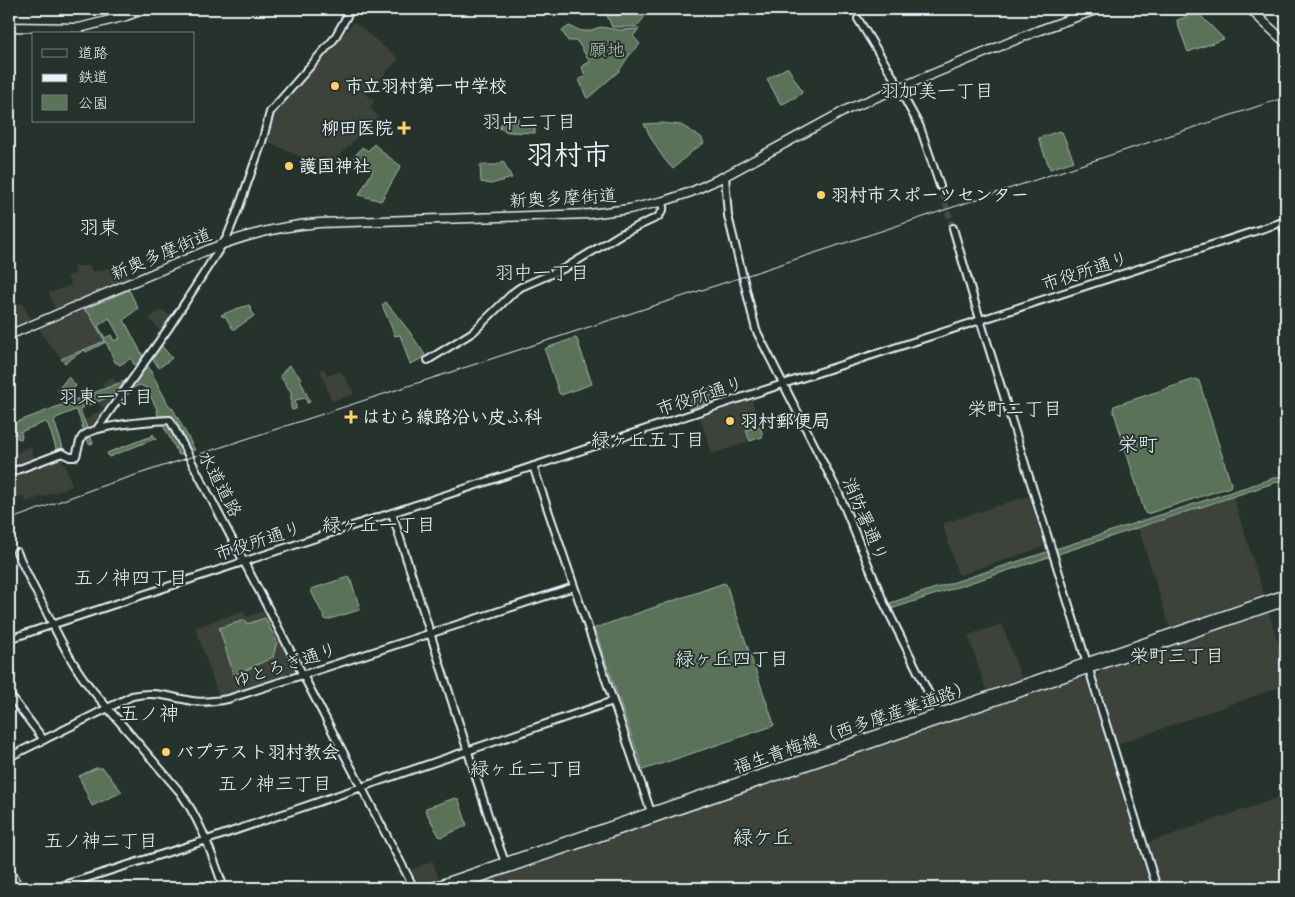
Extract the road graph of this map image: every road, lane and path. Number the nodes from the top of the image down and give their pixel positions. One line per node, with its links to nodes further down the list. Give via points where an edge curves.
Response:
1 (145, 9): 6 (main road, via 79,28)
2 (351, 9): 15 (street, via 334,39 270,112 234,222)
3 (1098, 9): 8 (main road, 新奥多摩街道, via 1037,31)
4 (1250, 9): 7 (main road)
5 (856, 19): 8 (street)
6 (9, 27)
7 (1286, 43)
8 (900, 91): 9 (main road, 新奥多摩街道, via 848,109); 10 (street, via 920,127)
9 (725, 176): 11 (main road, 新奥多摩街道); 19 (street, 消防署通り, via 728,216 754,326)
10 (940, 186)
11 (664, 201): 15 (main road, 新奥多摩街道, via 589,214 307,224); 18 (street, via 658,217 621,234 565,268 521,287 469,336)
12 (1284, 222): 14 (street); 16 (street, 市役所通り)
13 (953, 228): 16 (street)
14 (1286, 236)
15 (223, 244): 17 (main road, 新奥多摩街道); 20 (street)
16 (980, 320): 19 (street, 市役所通り); 32 (street)
17 (9, 335)
18 (428, 360)
19 (784, 384): 21 (street, 市役所通り); 37 (street, 消防署通り, via 839,494 884,603)
20 (97, 429): 22 (street, via 81,440 76,456 62,453); 25 (street, 水道道路, via 170,420)
21 (533, 466): 23 (street, 市役所通り); 26 (street)
22 (9, 473)
23 (392, 513): 25 (street, 市役所通り); 30 (street)
24 (17, 552): 29 (street)
25 (244, 562): 29 (street, 市役所通り); 33 (street, 水道道路)
26 (574, 586): 30 (street, ゆとろぎ通り); 35 (street)
27 (1286, 594): 32 (main road, 福生青梅線（西多摩産業道路）)
28 (1286, 601): 32 (main road, 福生青梅線（西多摩産業道路）)
29 (53, 624): 31 (street, 市役所通り); 36 (street, via 74,665)
30 (431, 633): 33 (street, ゆとろぎ通り); 39 (street)
31 (9, 639)
32 (1088, 666): 37 (main road, 福生青梅線（西多摩産業道路）); 52 (street)
33 (303, 675): 36 (street, ゆとろぎ通り, via 214,702 147,693); 41 (street, 水道道路)
34 (9, 694): 38 (street)
35 (613, 701): 39 (street); 42 (street)
36 (107, 708): 38 (street, ゆとろぎ通り); 43 (street, via 180,792)
37 (939, 717): 42 (main road, 福生青梅線（西多摩産業道路）)
38 (44, 740): 40 (street, ゆとろぎ通り)
39 (468, 750): 41 (street); 44 (street)
40 (9, 757)
41 (361, 787): 43 (street); 49 (street, 水道道路)
42 (652, 815): 44 (main road, 福生青梅線（西多摩産業道路）)
43 (207, 840): 47 (street); 48 (street)
44 (506, 866): 50 (main road, 福生青梅線（西多摩産業道路）); 51 (main road, 福生青梅線（西多摩産業道路）)
45 (9, 871): 46 (main road)
46 (19, 888)
47 (55, 888)
48 (224, 888)
49 (414, 888)
50 (430, 888)
51 (450, 888)
52 (1157, 888)

